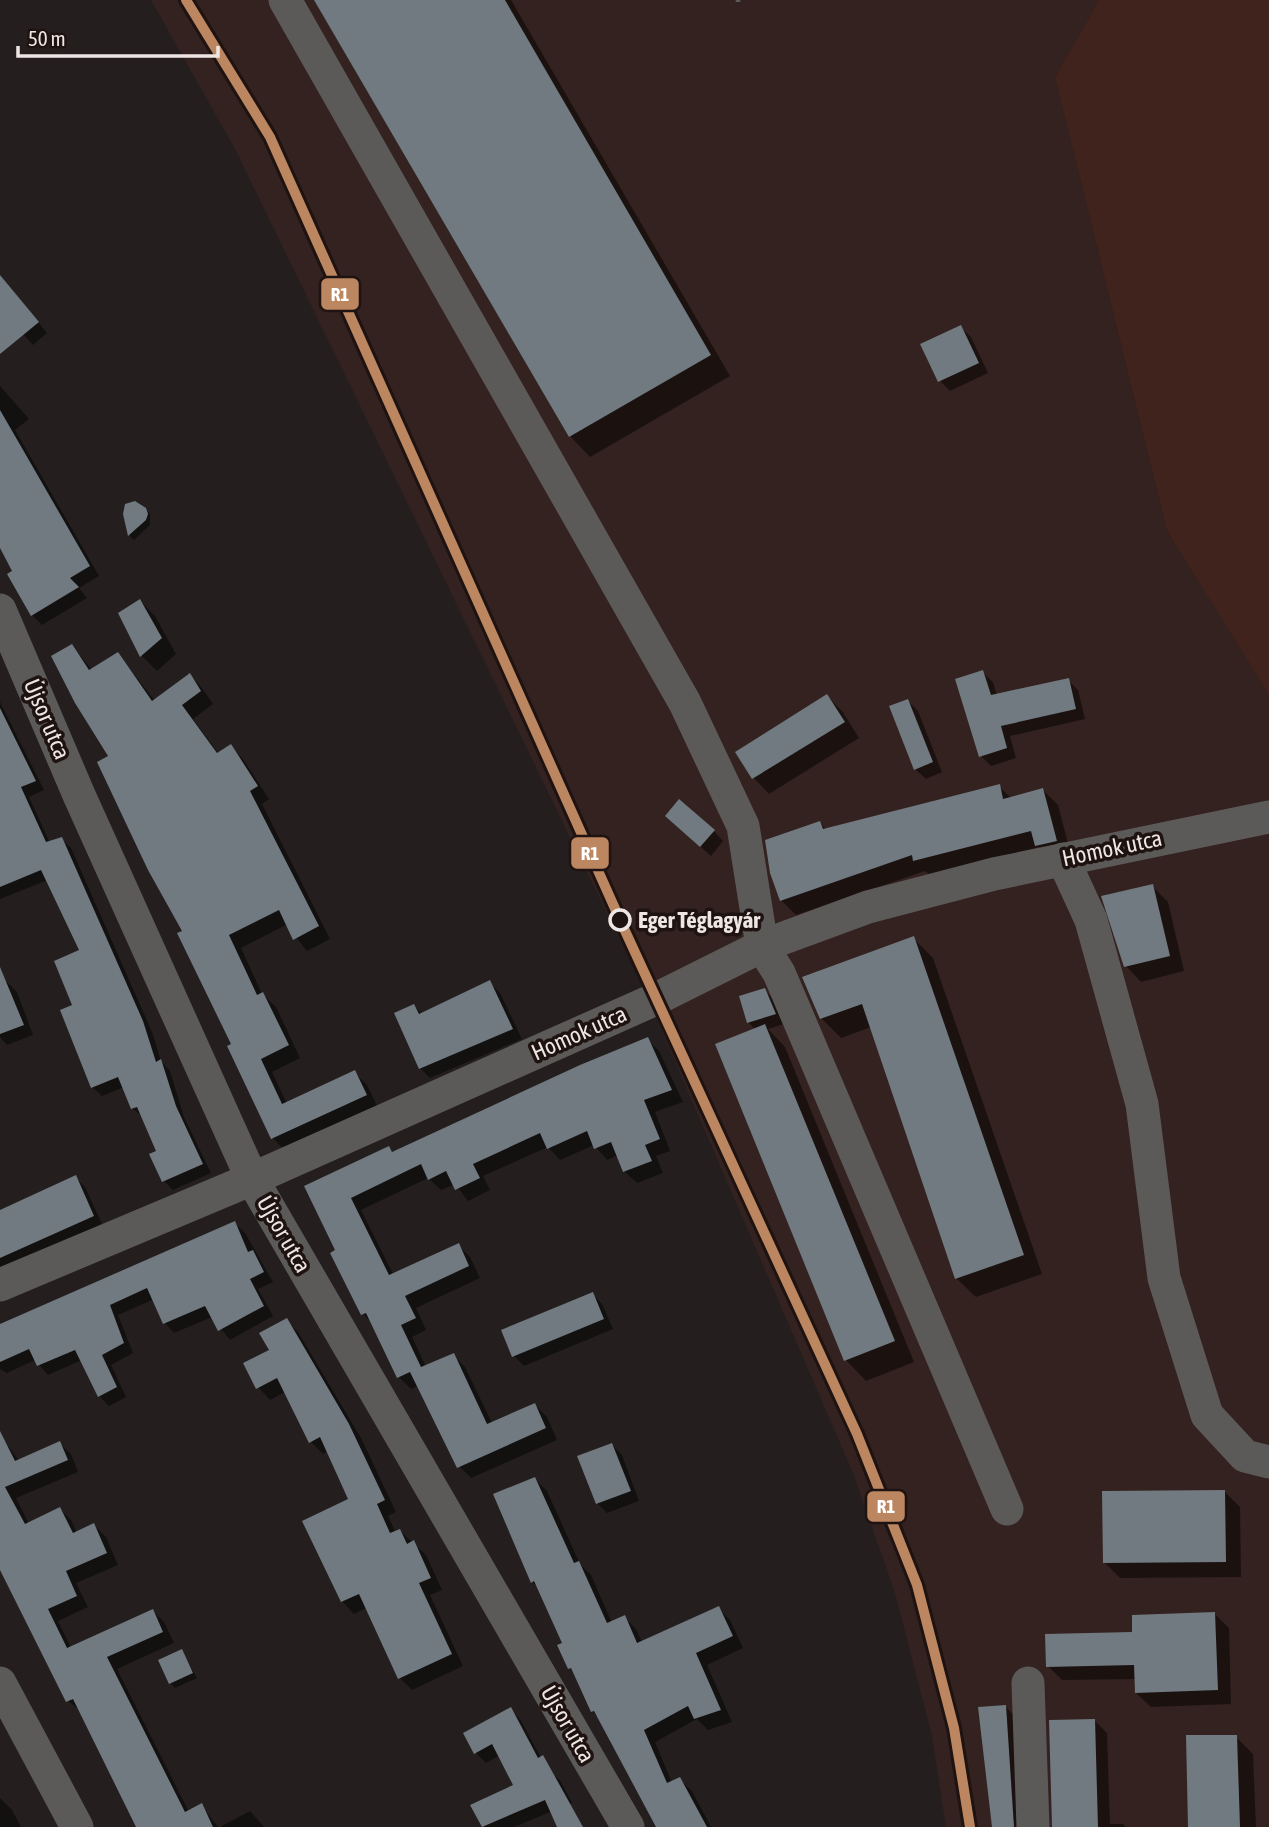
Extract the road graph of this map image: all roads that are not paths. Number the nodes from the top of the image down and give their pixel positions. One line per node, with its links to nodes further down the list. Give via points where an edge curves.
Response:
1 (285, 0): 5 (street, via 685,703 743,826)
2 (0, 610): 6 (street, Újsor utca)
3 (1263, 817): 4 (street, Homok utca)
4 (1063, 859): 5 (street, Homok utca, via 868,907); 8 (street, via 1091,920 1142,1104 1164,1278 1207,1415 1245,1456)
5 (762, 946): 6 (street, Homok utca); 9 (street, via 779,973)
6 (252, 1179): 7 (street, Homok utca); 13 (street, Újsor utca)
7 (0, 1285)
8 (1269, 1462)
9 (1007, 1509)
10 (0, 1683): 12 (street)
11 (1028, 1683): 14 (street)
12 (77, 1827)
13 (628, 1827)
14 (1033, 1827)

